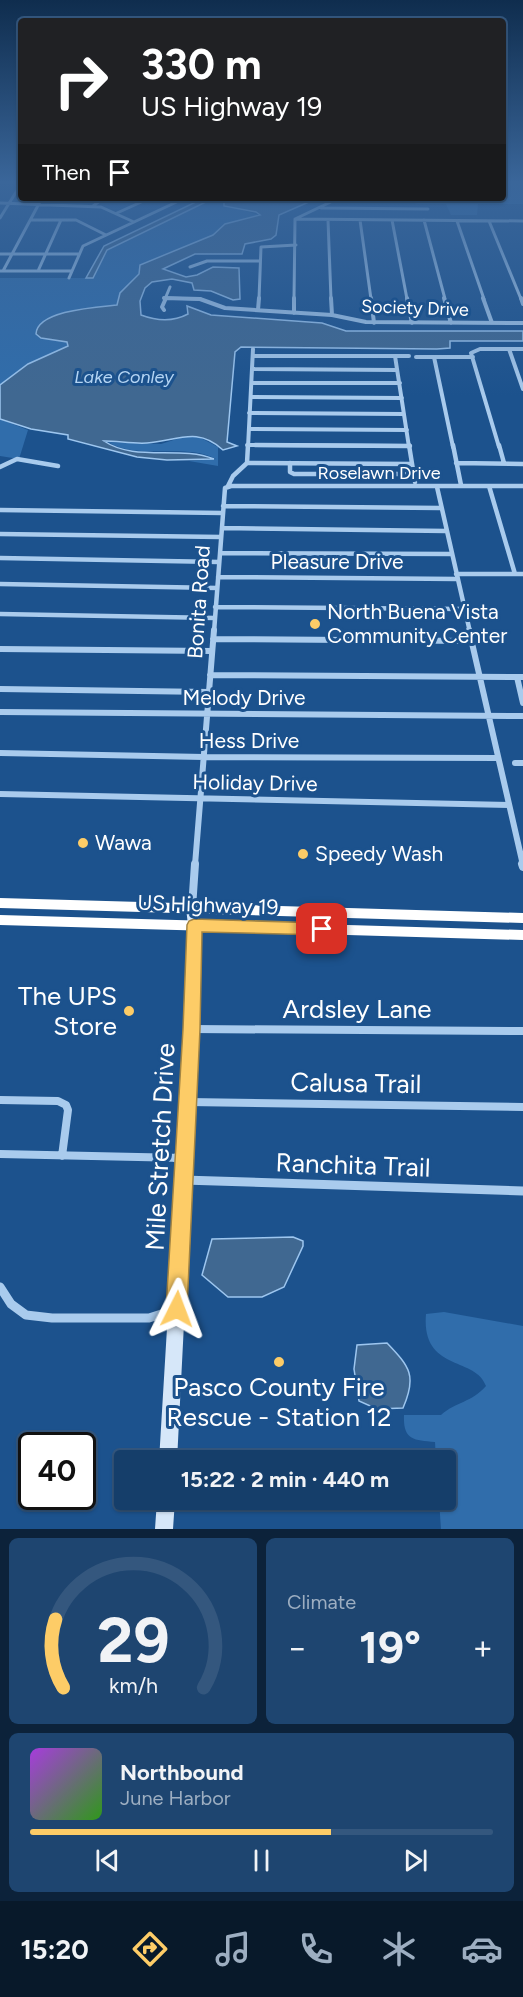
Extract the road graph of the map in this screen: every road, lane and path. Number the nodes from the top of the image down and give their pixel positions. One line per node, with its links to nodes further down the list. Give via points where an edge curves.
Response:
1 (260, 253): 13 (street)
2 (296, 253): 24 (street)
3 (329, 253): 25 (street)
4 (365, 253): 26 (street)
5 (398, 253): 27 (street)
6 (433, 253): 28 (street)
7 (468, 253): 29 (street)
8 (502, 253): 21 (street)
9 (0, 254): 10 (street)
10 (12, 254): 11 (street); 15 (street)
11 (46, 254): 12 (street); 16 (street)
12 (78, 254): 17 (street)
13 (259, 261): 14 (street, via 207,261); 23 (street)
14 (190, 267)
15 (1, 271): 16 (street)
16 (38, 271): 17 (street)
17 (71, 272): 18 (street)
18 (69, 278)
19 (170, 287): 20 (street)
20 (164, 298): 22 (street); 23 (street, Society Drive, via 200,298 225,308)
21 (523, 304)
22 (164, 310)
23 (258, 310): 24 (street, Society Drive)
24 (294, 313): 25 (street, Society Drive)
25 (332, 315): 26 (street, Society Drive)
26 (374, 323): 27 (street, Society Drive)
27 (412, 323): 28 (street, Society Drive)
28 (451, 323): 29 (street, Society Drive)
29 (492, 323): 30 (street, Society Drive)
30 (523, 323)
31 (254, 349): 34 (street)
32 (509, 349): 33 (street); 39 (street, via 474,350); 44 (street)
33 (523, 349)
34 (253, 356): 35 (street); 40 (street)
35 (395, 356): 36 (street); 41 (street)
36 (409, 356)
37 (416, 357): 38 (street)
38 (434, 357): 39 (street); 55 (street)
39 (473, 357): 57 (street)
40 (253, 369): 41 (street); 42 (street)
41 (398, 370): 43 (street)
42 (252, 383): 43 (street); 45 (street)
43 (400, 383): 46 (street)
44 (523, 389)
45 (251, 398): 46 (street); 47 (street)
46 (402, 398): 48 (street)
47 (249, 413): 48 (street); 49 (street)
48 (404, 414): 50 (street)
49 (249, 429): 50 (street); 51 (street)
50 (407, 430): 52 (street)
51 (247, 445): 52 (street); 53 (street)
52 (410, 446): 56 (street)
53 (247, 463): 54 (street); 61 (street)
54 (290, 463): 56 (street); 62 (street, via 290,472 294,474)
55 (456, 463): 57 (street); 66 (street)
56 (412, 464): 62 (street)
57 (504, 464): 58 (street)
58 (523, 464)
59 (58, 466): 60 (street, via 18,459)
60 (0, 467)
61 (238, 473): 64 (street); 65 (street)
62 (414, 474): 63 (street)
63 (415, 482)
64 (228, 486): 65 (street); 70 (street, Bonita Road)
65 (235, 486): 69 (street, Roselawn Drive)
66 (461, 486): 67 (street, Roselawn Drive); 69 (street, Roselawn Drive)
67 (489, 486): 68 (street, Roselawn Drive); 82 (street)
68 (523, 486)
69 (437, 487): 71 (street)
70 (223, 506): 71 (street); 73 (street, Bonita Road)
71 (440, 508): 75 (street)
72 (0, 510): 73 (street)
73 (223, 513): 74 (street, Bonita Road)
74 (222, 528): 75 (street); 77 (street, Bonita Road)
75 (446, 531): 79 (street)
76 (0, 534): 77 (street)
77 (221, 537): 78 (street, Bonita Road)
78 (220, 553): 79 (street); 81 (street, Bonita Road)
79 (451, 554): 84 (street)
80 (0, 558): 81 (street)
81 (219, 562): 85 (street, Bonita Road)
82 (515, 574): 83 (street, Pleasure Drive); 84 (street, Pleasure Drive)
83 (523, 574)
84 (456, 577): 85 (street, Pleasure Drive); 89 (street)
85 (218, 578): 87 (street, Bonita Road)
86 (0, 584): 87 (street)
87 (217, 588): 88 (street, Bonita Road)
88 (215, 607): 89 (street); 91 (street, Bonita Road)
89 (464, 609): 93 (street)
90 (0, 614): 91 (street)
91 (215, 618): 92 (street, Bonita Road)
92 (213, 639): 93 (street); 95 (street, Bonita Road)
93 (471, 641): 98 (street)
94 (0, 649): 95 (street)
95 (212, 651): 96 (street, Bonita Road)
96 (210, 675): 98 (street); 100 (street, Bonita Road)
97 (520, 677): 98 (street); 101 (street)
98 (480, 678): 104 (street)
99 (0, 689): 100 (street)
100 (209, 692): 103 (street, Bonita Road)
101 (523, 703)
102 (0, 711): 103 (street, Melody Drive)
103 (207, 714): 104 (street, Melody Drive); 107 (street, Bonita Road)
104 (488, 715): 105 (street, Melody Drive); 108 (street)
105 (523, 716)
106 (0, 753): 107 (street, Hess Drive)
107 (204, 757): 108 (street, Hess Drive); 112 (street, Bonita Road)
108 (498, 758): 113 (street)
109 (515, 763): 110 (street)
110 (523, 763)
111 (0, 794): 112 (street, Holiday Drive)
112 (201, 798): 113 (street, Holiday Drive); 116 (street, Bonita Road)
113 (509, 806): 114 (street)
114 (523, 867)
115 (0, 903): 116 (highway, US Highway 19)
116 (192, 908): 117 (highway, US Highway 19); 119 (street, Mile Stretch Drive)
117 (523, 918)
118 (0, 920): 119 (highway, US Highway 19)
119 (194, 925): 120 (highway, US Highway 19); 121 (street, Mile Stretch Drive)
120 (523, 935)
121 (192, 1029): 122 (street, Ardsley Lane); 124 (street, Mile Stretch Drive)
122 (523, 1031)
123 (0, 1100): 127 (street, via 58,1101 66,1105)
124 (188, 1102): 125 (street, Calusa Trail); 128 (street, Mile Stretch Drive)
125 (523, 1107)
126 (0, 1154): 127 (street)
127 (62, 1156): 128 (street)
128 (184, 1158): 129 (street, Mile Stretch Drive)
129 (183, 1180): 130 (street, Ranchita Trail); 132 (street, Mile Stretch Drive)
130 (523, 1191)
131 (0, 1287): 132 (street, via 11,1304 26,1315 148,1318)
132 (177, 1309): 133 (street, Mile Stretch Drive)
133 (169, 1450)
134 (165, 1510): 135 (street)
135 (164, 1529)

